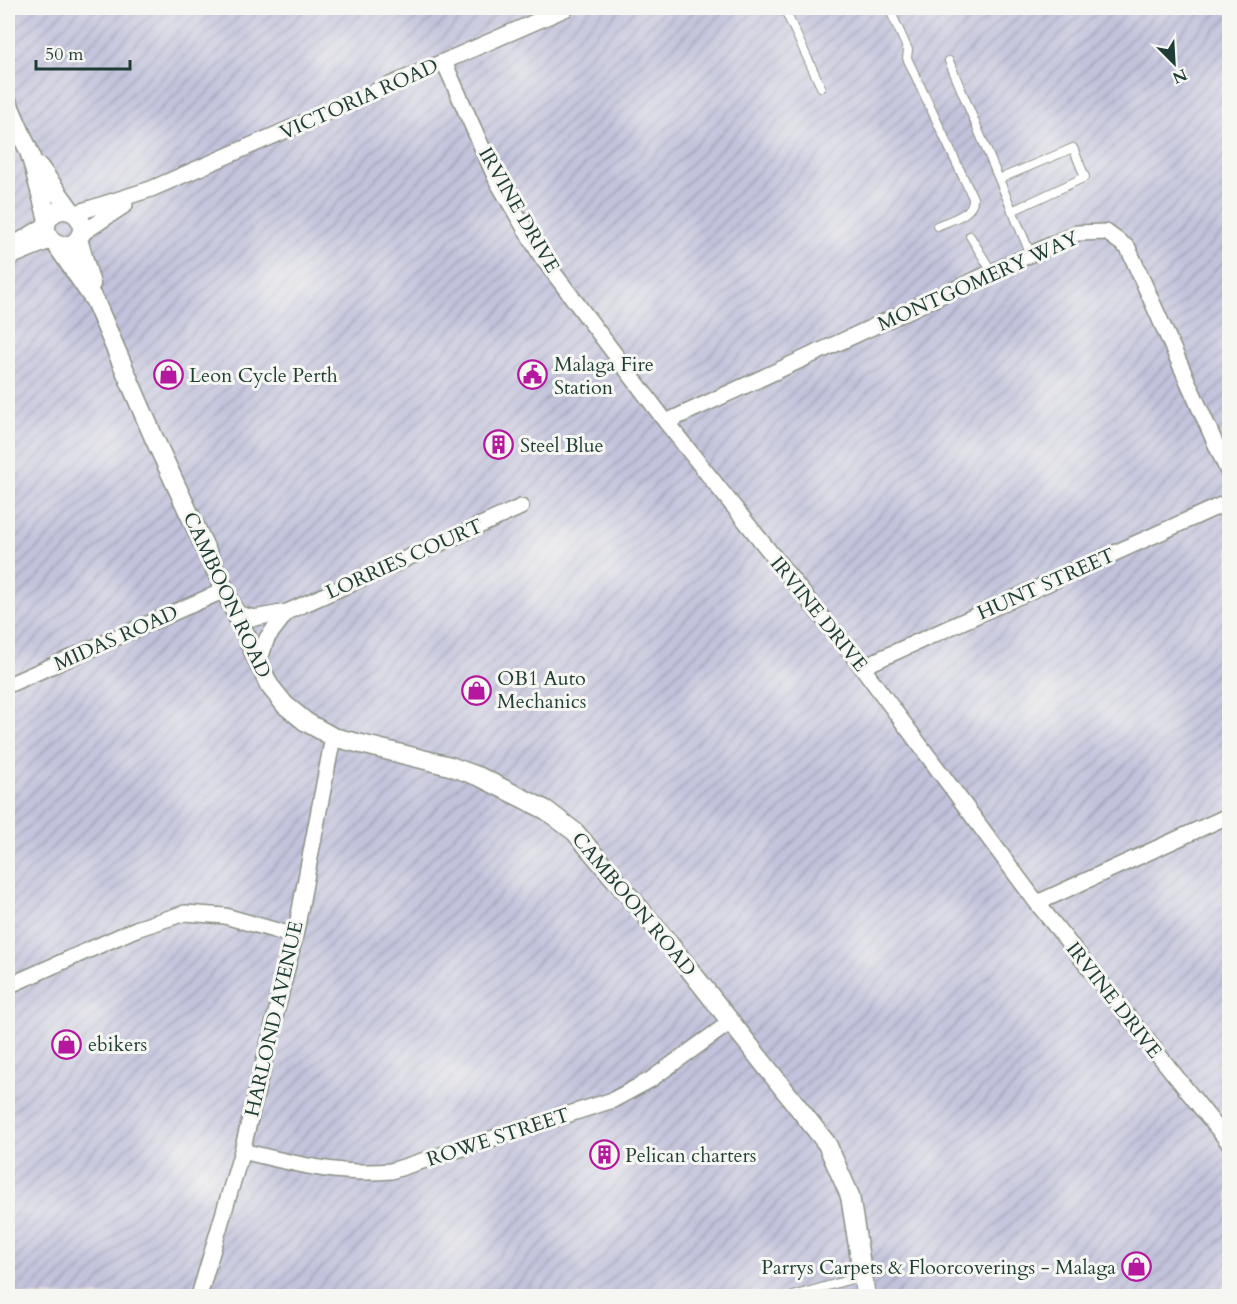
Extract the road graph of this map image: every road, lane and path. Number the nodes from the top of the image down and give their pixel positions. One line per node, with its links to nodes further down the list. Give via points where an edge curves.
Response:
1 (567, 8): 4 (street, VICTORIA ROAD)
2 (784, 8): 6 (lane)
3 (889, 8): 13 (lane, via 908,50 907,58 973,198 968,212)
4 (444, 62): 10 (street, VICTORIA ROAD); 22 (street, IRVINE DRIVE, via 497,181 541,256)
5 (949, 62): 9 (lane)
6 (821, 87)
7 (8, 103): 8 (street, CAMBOON ROAD)
8 (30, 154): 12 (street, CAMBOON ROAD); 14 (street, CAMBOON ROAD)
9 (999, 179): 11 (lane); 11 (lane, via 1073,148 1080,161 1085,177)
10 (151, 189): 12 (street, VICTORIA ROAD); 15 (street, VICTORIA ROAD)
11 (1012, 211): 18 (lane)
12 (73, 212): 14 (street, via 60,210); 15 (street, via 82,222)
13 (937, 226)
14 (51, 232): 15 (street, via 68,245); 17 (street); 19 (street); 21 (street, CAMBOON ROAD)
15 (80, 236): 21 (street, CAMBOON ROAD)
16 (970, 236): 20 (lane)
17 (8, 248)
18 (1031, 255): 20 (street, MONTGOMERY WAY); 23 (street, MONTGOMERY WAY, via 1077,234 1106,232 1128,248)
19 (8, 258)
20 (992, 273): 22 (street, MONTGOMERY WAY)
21 (95, 301): 26 (street, CAMBOON ROAD)
22 (666, 422): 30 (street, IRVINE DRIVE)
23 (1230, 476)
24 (1230, 501): 30 (street, HUNT STREET)
25 (521, 507): 27 (street, LORRIES COURT)
26 (225, 590): 28 (street, CAMBOON ROAD); 31 (street, MIDAS ROAD)
27 (287, 612): 28 (street, LORRIES COURT, via 254,618); 29 (street, LORRIES COURT, via 267,638)
28 (235, 613): 29 (street, CAMBOON ROAD)
29 (258, 665): 32 (street, CAMBOON ROAD, via 285,705)
30 (862, 667): 34 (street, IRVINE DRIVE)
31 (8, 686)
32 (333, 737): 35 (street, HARLOND AVENUE); 37 (street, CAMBOON ROAD, via 450,766 519,794 546,810 575,832 596,855)
33 (1230, 815): 34 (street)
34 (1037, 903): 38 (street, IRVINE DRIVE)
35 (295, 936): 36 (street, via 225,916 185,913 136,929); 39 (street, HARLOND AVENUE)
36 (8, 986)
37 (732, 1021): 39 (street, ROWE STREET, via 650,1080 613,1100 391,1171 327,1171); 40 (street, CAMBOON ROAD, via 827,1144 850,1196)
38 (1229, 1143)
39 (242, 1151): 41 (street, HARLOND AVENUE)
40 (862, 1275): 42 (lane); 43 (street, CAMBOON ROAD)
41 (199, 1296)
42 (793, 1296)
43 (866, 1296)

